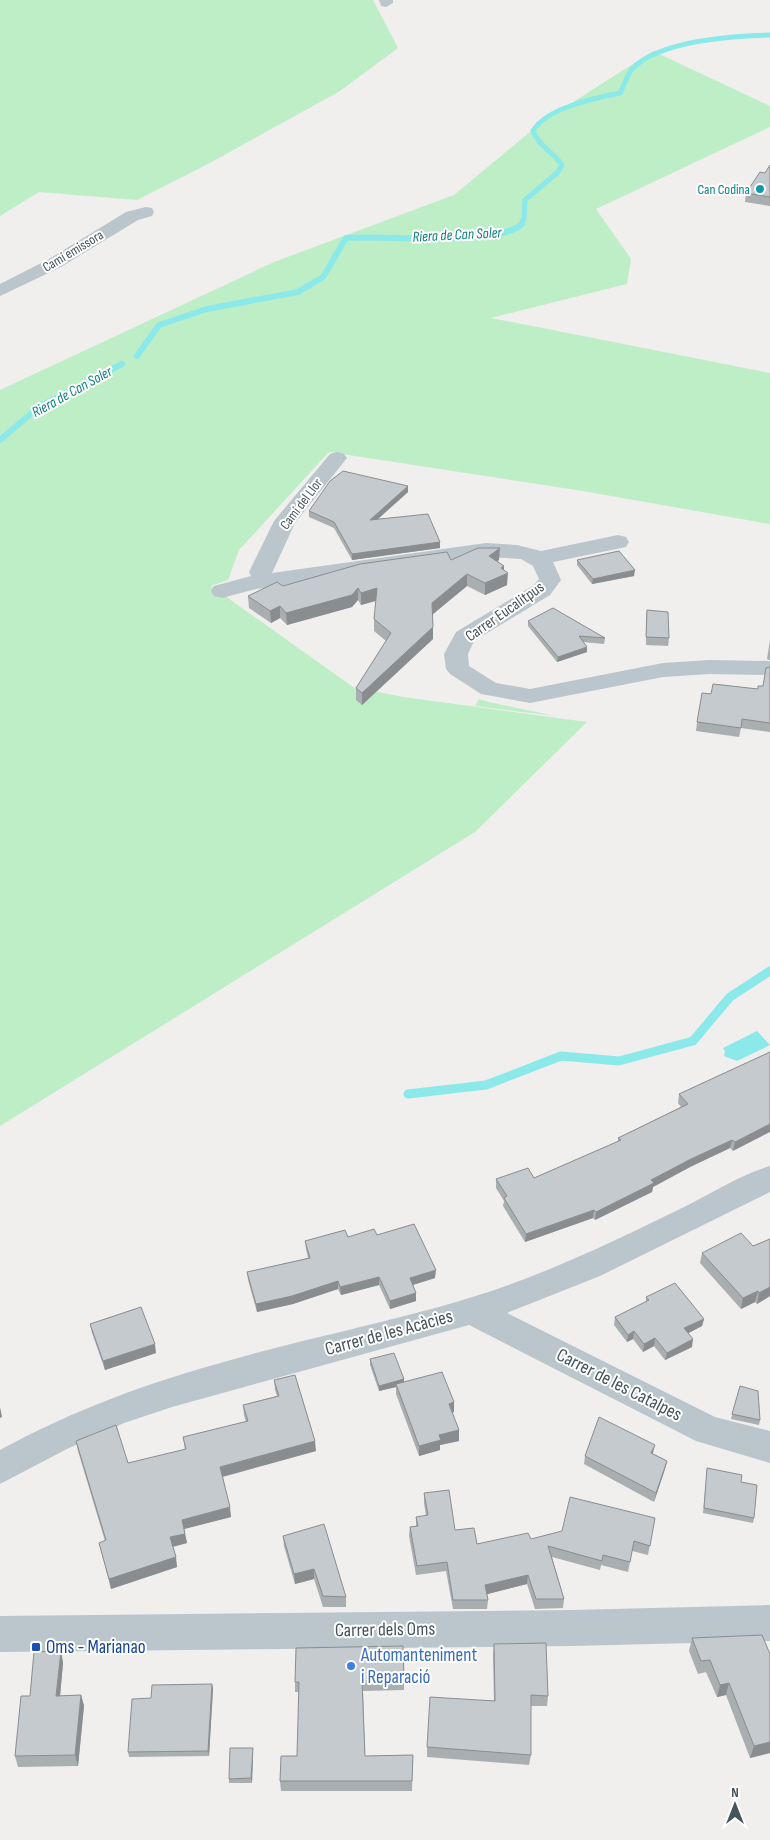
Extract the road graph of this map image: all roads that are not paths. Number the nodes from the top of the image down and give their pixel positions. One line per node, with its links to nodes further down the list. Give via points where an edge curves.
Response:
1 (146, 212): 2 (street, Camí emissora, via 132,216 55,263)
2 (0, 291)
3 (337, 458): 6 (street, Camí del Llor, via 285,521 260,572)
4 (618, 542): 5 (street)
5 (540, 558): 6 (street, Carrer Eucalitpus, via 486,550); 8 (street, Carrer Eucalitpus, via 546,563 550,580 542,590 464,637 456,654 458,668 489,689 530,696 662,670)
6 (264, 581): 7 (street, Carrer Eucalitpus)
7 (222, 591)
8 (770, 668)
9 (770, 1178): 10 (street, Carrer de les Acàcies, via 606,1259 528,1293)
10 (472, 1311): 11 (street, Carrer de les Catalpes, via 708,1430); 12 (street, Carrer de les Acàcies, via 150,1398 71,1430)
11 (770, 1447)
12 (0, 1468)
13 (770, 1623): 14 (street, Carrer dels Oms)
14 (0, 1634)

